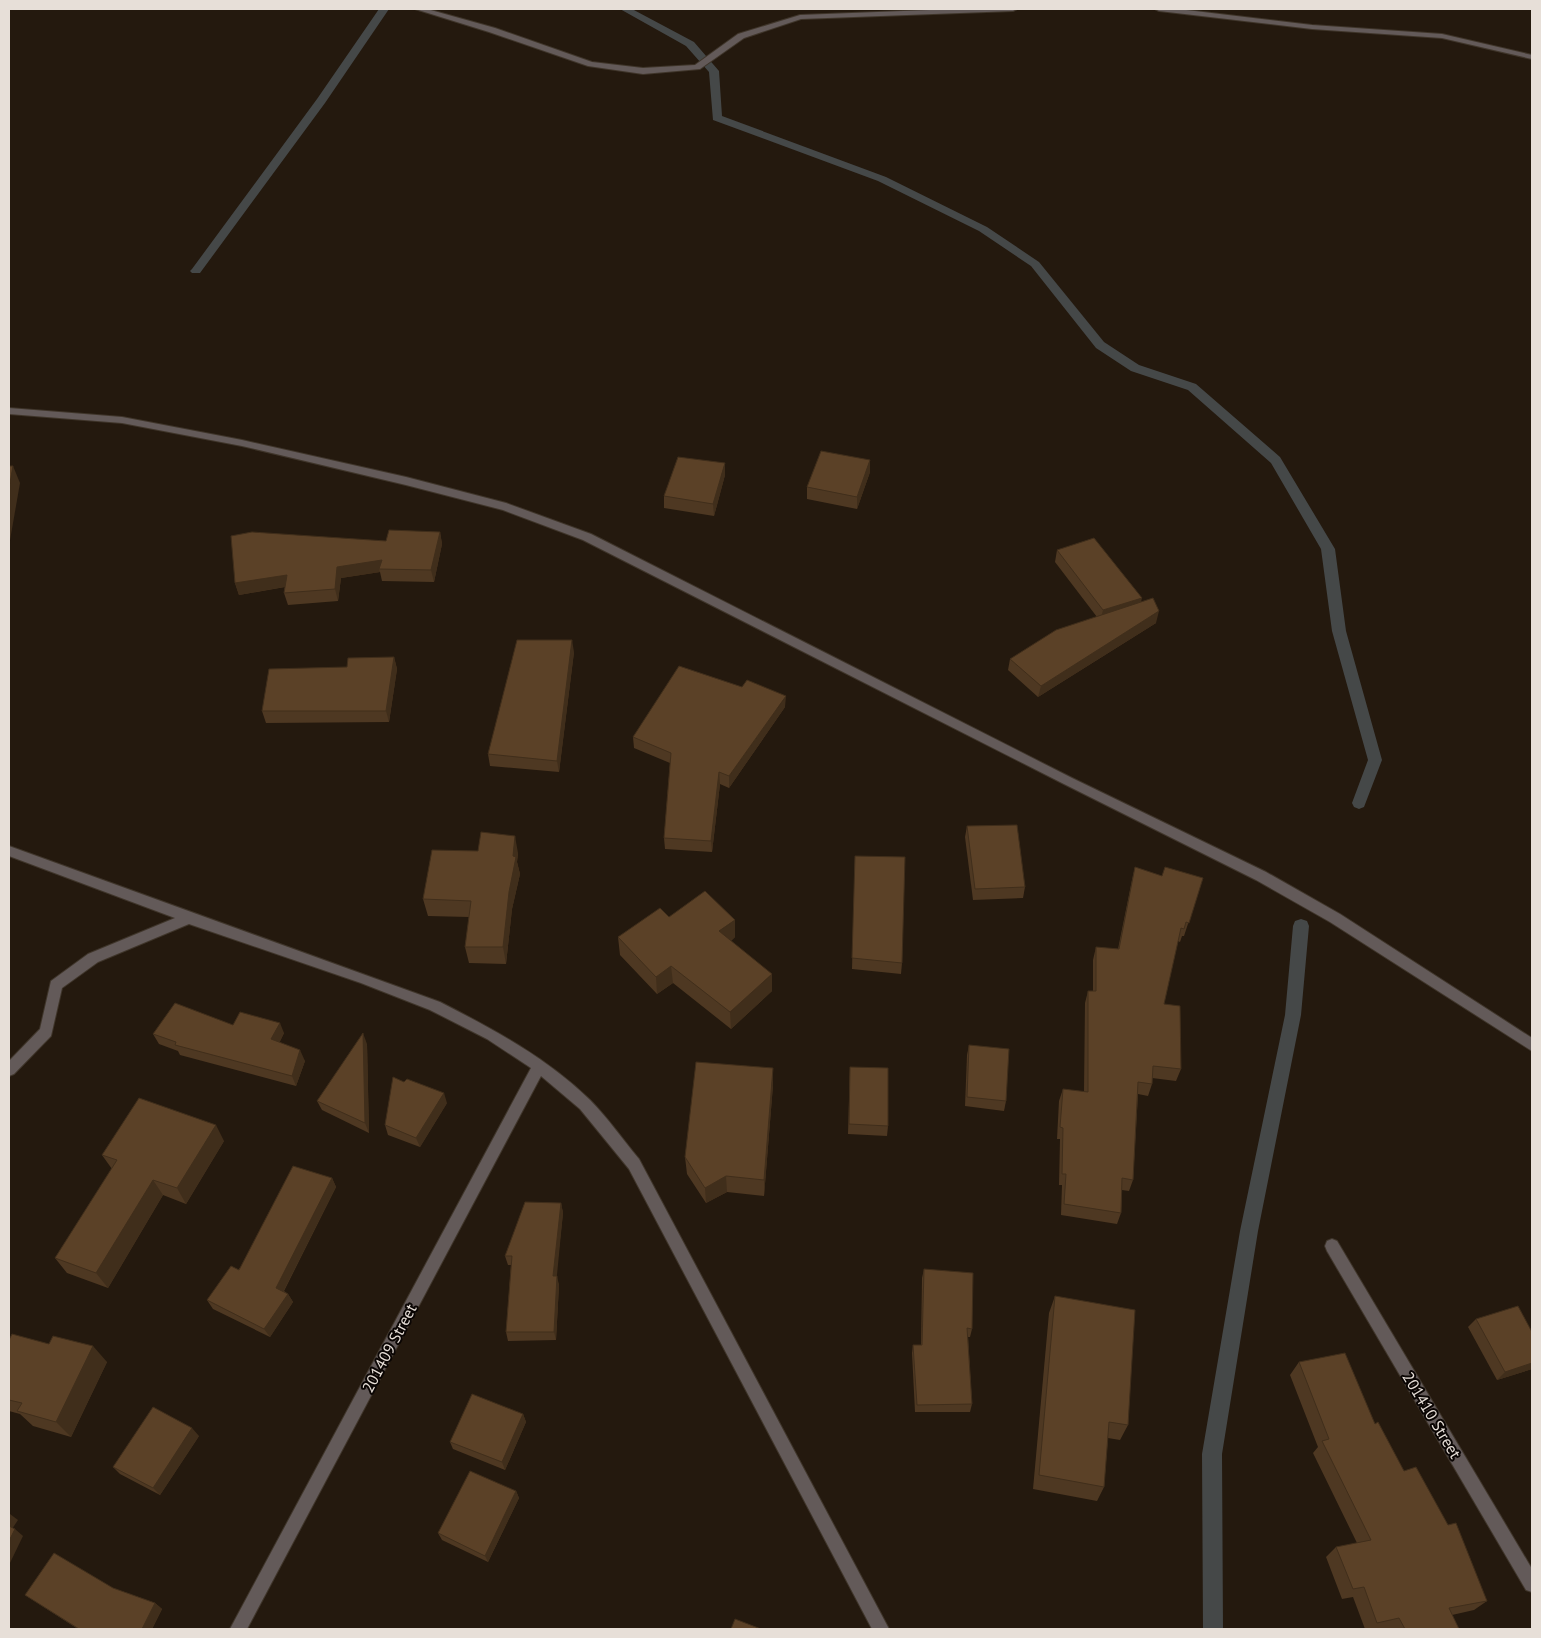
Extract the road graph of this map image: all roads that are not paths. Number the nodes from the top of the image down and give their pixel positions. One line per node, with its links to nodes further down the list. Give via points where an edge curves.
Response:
1 (419, 9): 2 (street, via 591,64 644,71 697,67 741,36 800,17)
2 (1013, 9)
3 (1159, 9): 4 (street, via 1312,27 1442,36)
4 (1532, 58)
5 (9, 411): 8 (street, via 122,420 242,443 506,507 587,537 1261,876 1335,918)
6 (9, 850): 7 (street)
7 (189, 918): 9 (street, via 435,1006 492,1035); 10 (street, via 93,958 56,985 46,1032)
8 (1532, 1045)
9 (539, 1066): 13 (street, 201409 Street); 14 (street, via 585,1105 634,1164)
10 (9, 1070)
11 (1332, 1246): 12 (street, 201410 Street)
12 (1532, 1584)
13 (238, 1629)
14 (881, 1629)

